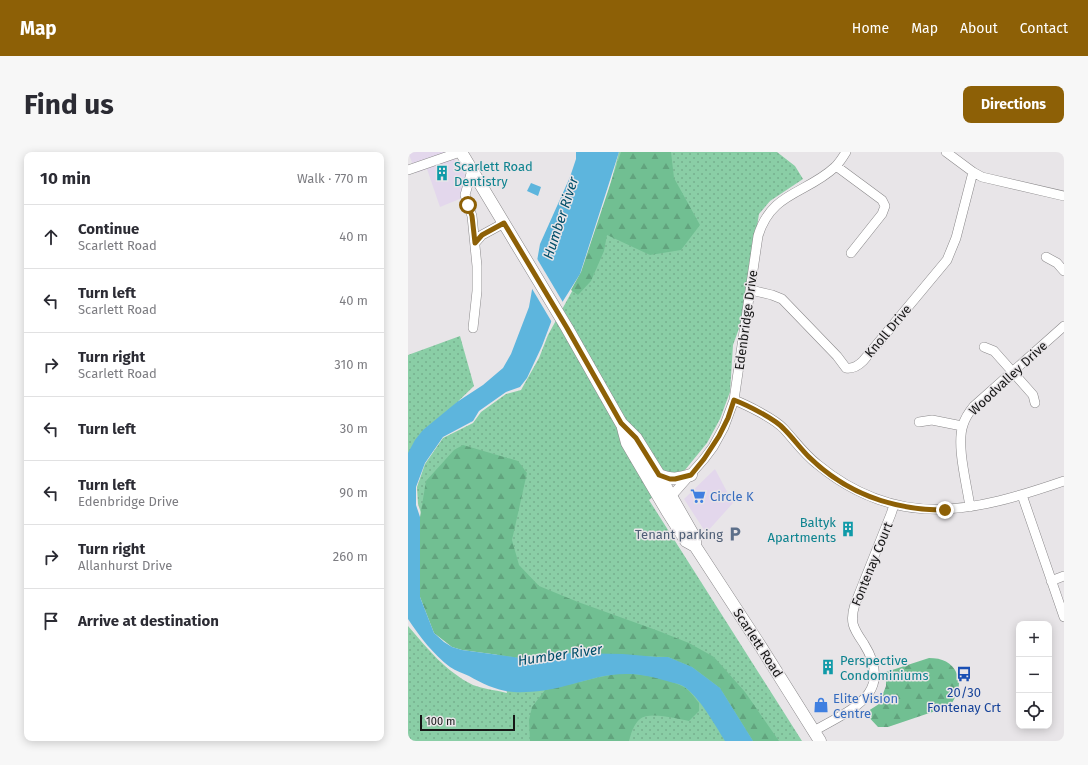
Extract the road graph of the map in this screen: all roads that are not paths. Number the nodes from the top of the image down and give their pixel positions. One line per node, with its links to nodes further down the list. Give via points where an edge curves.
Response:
1 (460, 152): 5 (street); 6 (main road, Scarlett Road)
2 (846, 152): 4 (street, Edenbridge Drive)
3 (946, 152): 7 (street)
4 (836, 166): 11 (street, via 882,200 885,206 882,214); 14 (street, Edenbridge Drive, via 784,198 769,212 758,236)
5 (408, 170)
6 (472, 170): 9 (main road, Scarlett Road); 10 (street, via 465,195 472,216)
7 (973, 172): 8 (street, via 982,177); 14 (street, Knoll Drive, via 956,238 947,260 863,361 854,367 846,368 782,299 772,294)
8 (1064, 196)
9 (504, 223): 10 (street, via 482,235); 22 (main road, Scarlett Road)
10 (475, 243): 16 (street, via 477,277)
11 (851, 253)
12 (1046, 257): 13 (street, via 1057,263)
13 (1064, 271)
14 (751, 290): 19 (street, Edenbridge Drive)
15 (1064, 326): 18 (street, Woodvalley Drive)
16 (473, 328)
17 (984, 347): 18 (street, via 994,351)
18 (1012, 371): 20 (street, via 1033,395); 23 (street, Woodvalley Drive, via 974,406)
19 (734, 400): 25 (street, Edenbridge Drive, via 719,436); 29 (street, via 784,428 809,458 836,479 864,494)
20 (1035, 403)
21 (919, 422): 23 (street, via 932,420)
22 (621, 423): 24 (main road, Scarlett Road, via 636,438); 30 (main road, Scarlett Road, via 627,443)
23 (962, 426): 31 (street, Woodvalley Drive, via 960,439)
24 (659, 475): 25 (main road, via 675,479); 28 (main road, Scarlett Road)
25 (691, 475): 28 (street, Edenbridge Drive)
26 (1064, 481): 27 (street)
27 (1022, 495): 31 (street); 34 (street)
28 (672, 496): 30 (street, Edenbridge Drive); 32 (main road, Scarlett Road, via 695,538)
29 (894, 505): 31 (street, via 929,510); 36 (street, Fontenay Court, via 852,616 854,628 874,665 873,685 863,700)
30 (664, 506): 32 (main road, Scarlett Road, via 686,540)
31 (970, 507)
32 (695, 546): 36 (main road, Scarlett Road)
33 (1064, 576): 34 (street)
34 (1051, 581): 35 (street)
35 (1064, 617)
36 (817, 736)

